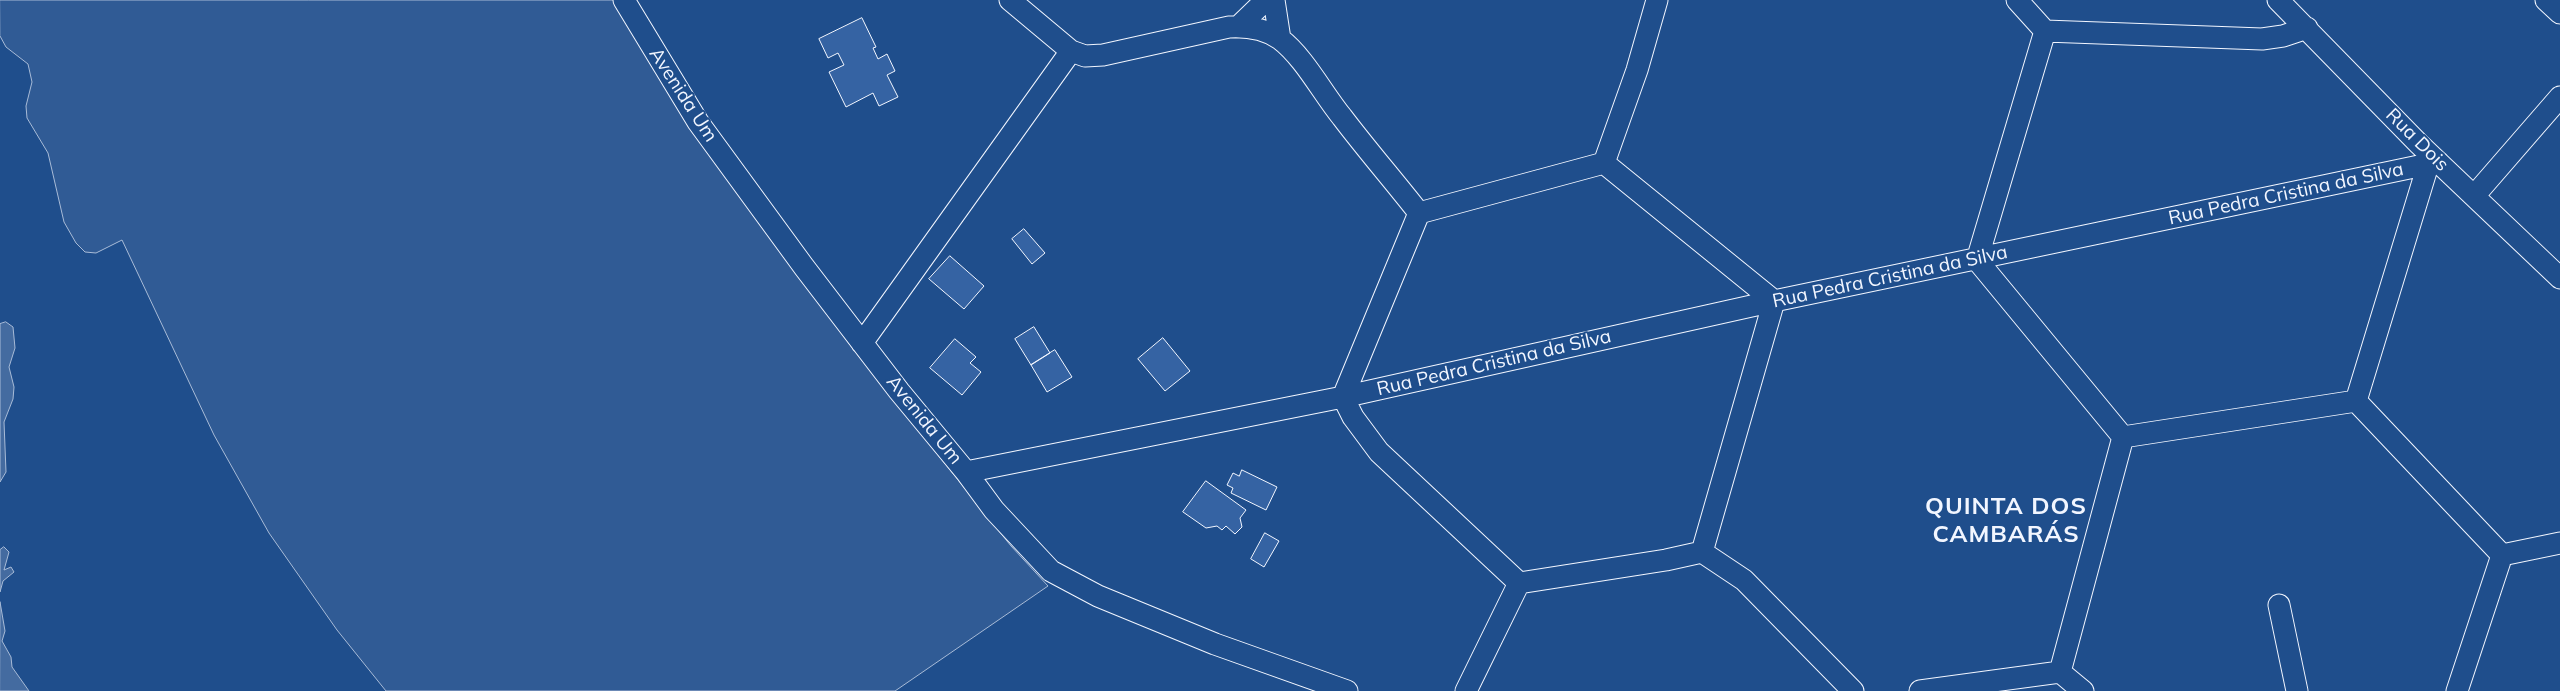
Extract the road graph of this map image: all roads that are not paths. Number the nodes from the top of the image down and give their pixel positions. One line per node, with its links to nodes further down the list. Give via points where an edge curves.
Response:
1 (624, 0): 23 (street, Avenida Um, via 698,122)
2 (1010, 0): 14 (street)
3 (1266, 0): 10 (street)
4 (1274, 0): 13 (street)
5 (1657, 0): 17 (street)
6 (2017, 0): 12 (street)
7 (2278, 0): 11 (street, Rua Dois)
8 (2546, 0): 9 (street)
9 (2560, 13)
10 (1238, 27): 13 (street, via 1265,31); 14 (street, via 1102,55 1086,56)
11 (2307, 28): 12 (street, via 2262,39); 16 (street, Rua Dois)
12 (2045, 31): 20 (street)
13 (1280, 39): 19 (street)
14 (1071, 51): 23 (street)
15 (2560, 97): 18 (street)
16 (2433, 163): 18 (street, Rua Dois); 20 (street, Rua Pedra Cristina da Silva); 25 (street)
17 (1604, 164): 19 (street); 22 (street)
18 (2474, 196): 21 (street, Rua Dois)
19 (1419, 213): 24 (street)
20 (1977, 260): 22 (street, Rua Pedra Cristina da Silva); 26 (street)
21 (2560, 278)
22 (1774, 300): 24 (street, Rua Pedra Cristina da Silva); 29 (street)
23 (862, 343): 27 (street, Avenida Um)
24 (1343, 397): 27 (street, Rua Pedra Cristina da Silva); 31 (street, via 1353,417 1380,452)
25 (2356, 401): 26 (street); 30 (street)
26 (2124, 436): 33 (street)
27 (966, 472): 34 (street, Avenida Um, via 994,510 1051,571 1098,596 1215,644)
28 (2560, 544): 30 (street)
29 (1702, 552): 31 (street); 36 (street, via 1744,580)
30 (2502, 555): 40 (street)
31 (1519, 583): 35 (street)
32 (2279, 605): 39 (street)
33 (2060, 672): 37 (street); 38 (street)
34 (1347, 691)
35 (1466, 691)
36 (1853, 691)
37 (1920, 691)
38 (2083, 691)
39 (2298, 691)
40 (2457, 691)

